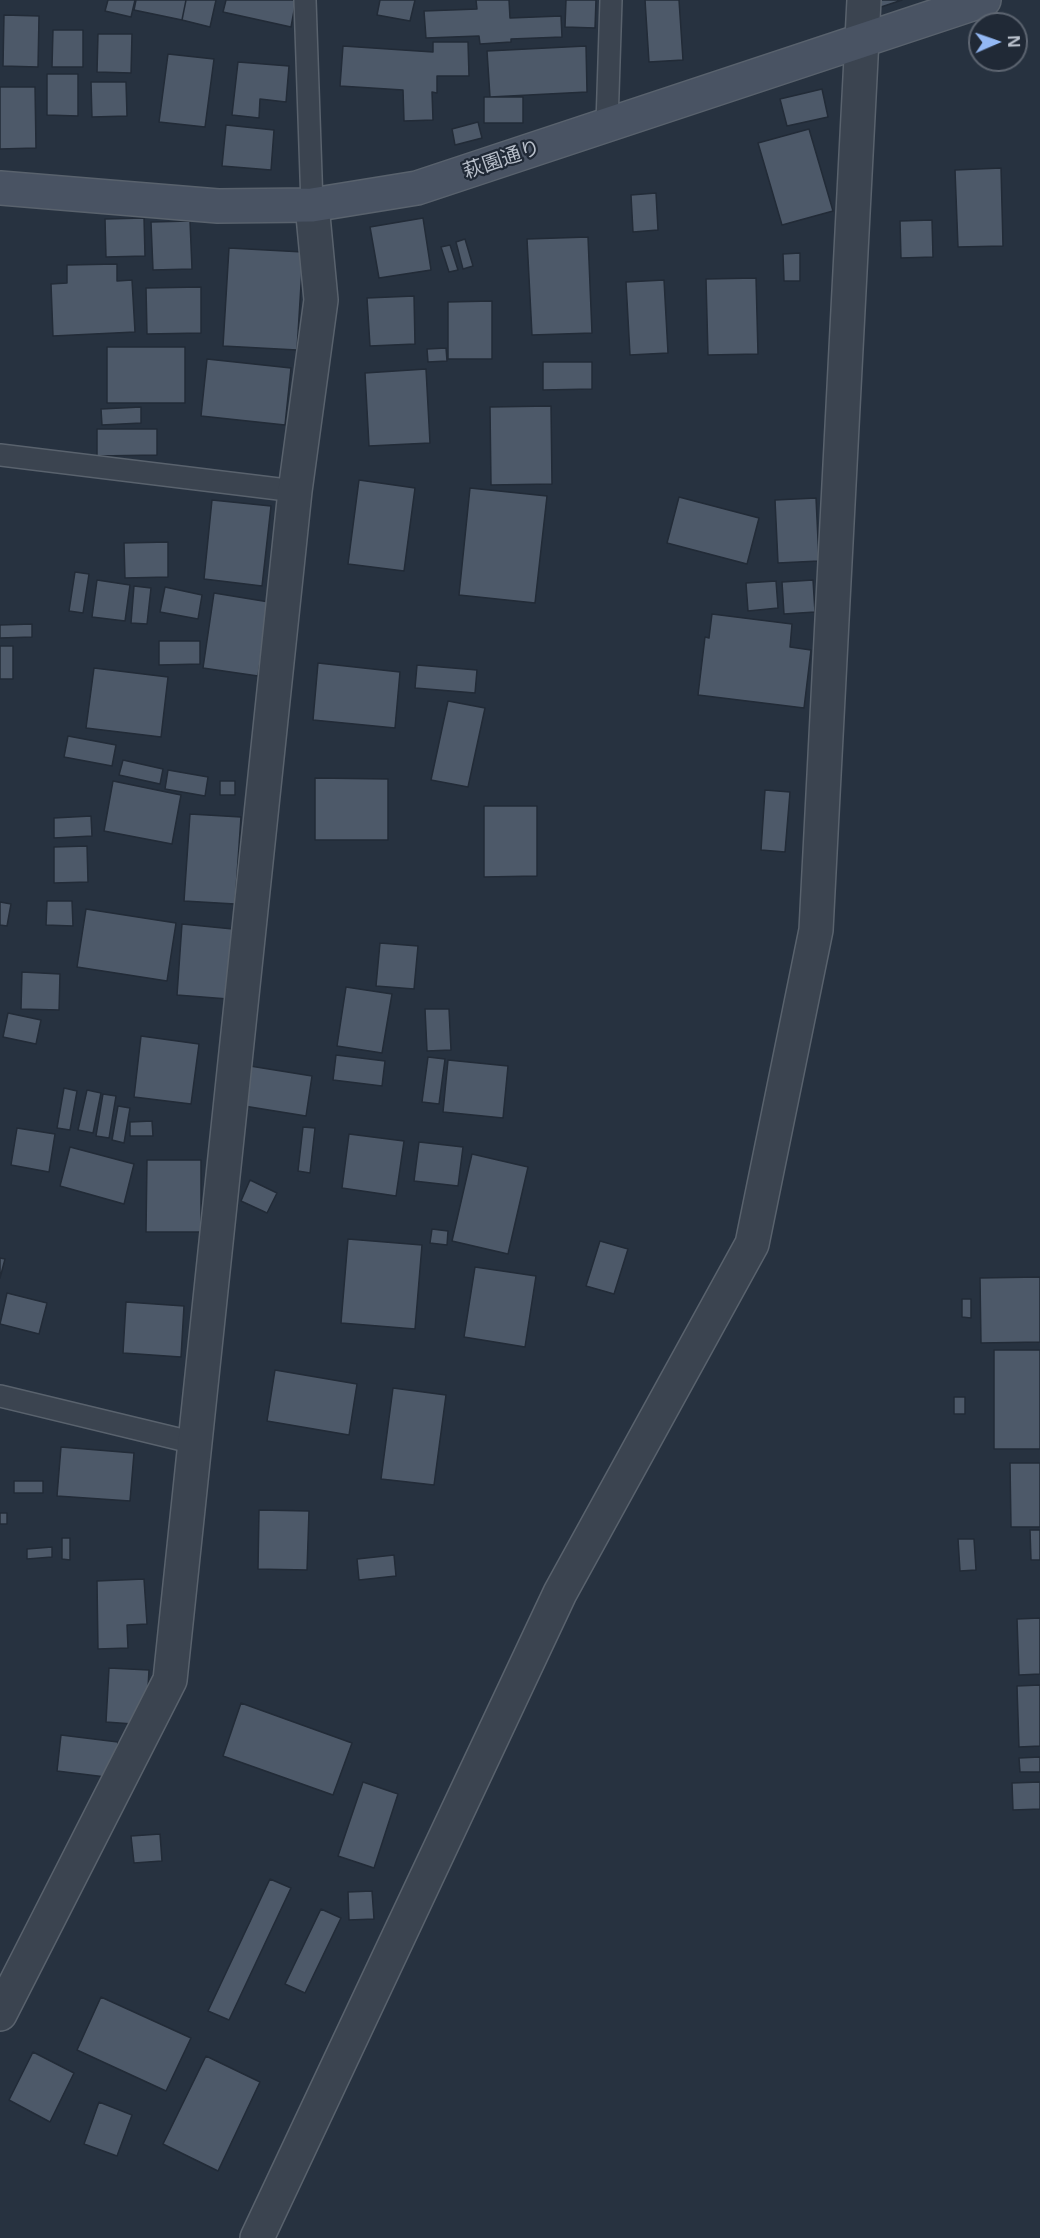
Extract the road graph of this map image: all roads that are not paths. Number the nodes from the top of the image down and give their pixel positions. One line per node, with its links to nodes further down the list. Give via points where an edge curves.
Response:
1 (305, 0): 8 (lane)
2 (611, 0): 6 (lane)
3 (864, 0): 5 (street)
4 (984, 0): 5 (street, 萩園通り)
5 (861, 39): 6 (street, 萩園通り); 14 (street, via 816,930 752,1244 560,1593)
6 (607, 124): 8 (street, 萩園通り, via 417,188)
7 (0, 188): 8 (street, 萩園通り, via 218,206)
8 (312, 205): 10 (street, via 321,300)
9 (0, 455): 10 (lane)
10 (295, 491): 12 (street)
11 (0, 1396): 12 (lane)
12 (195, 1443): 13 (street, via 170,1680)
13 (0, 2014)
14 (257, 2238)

